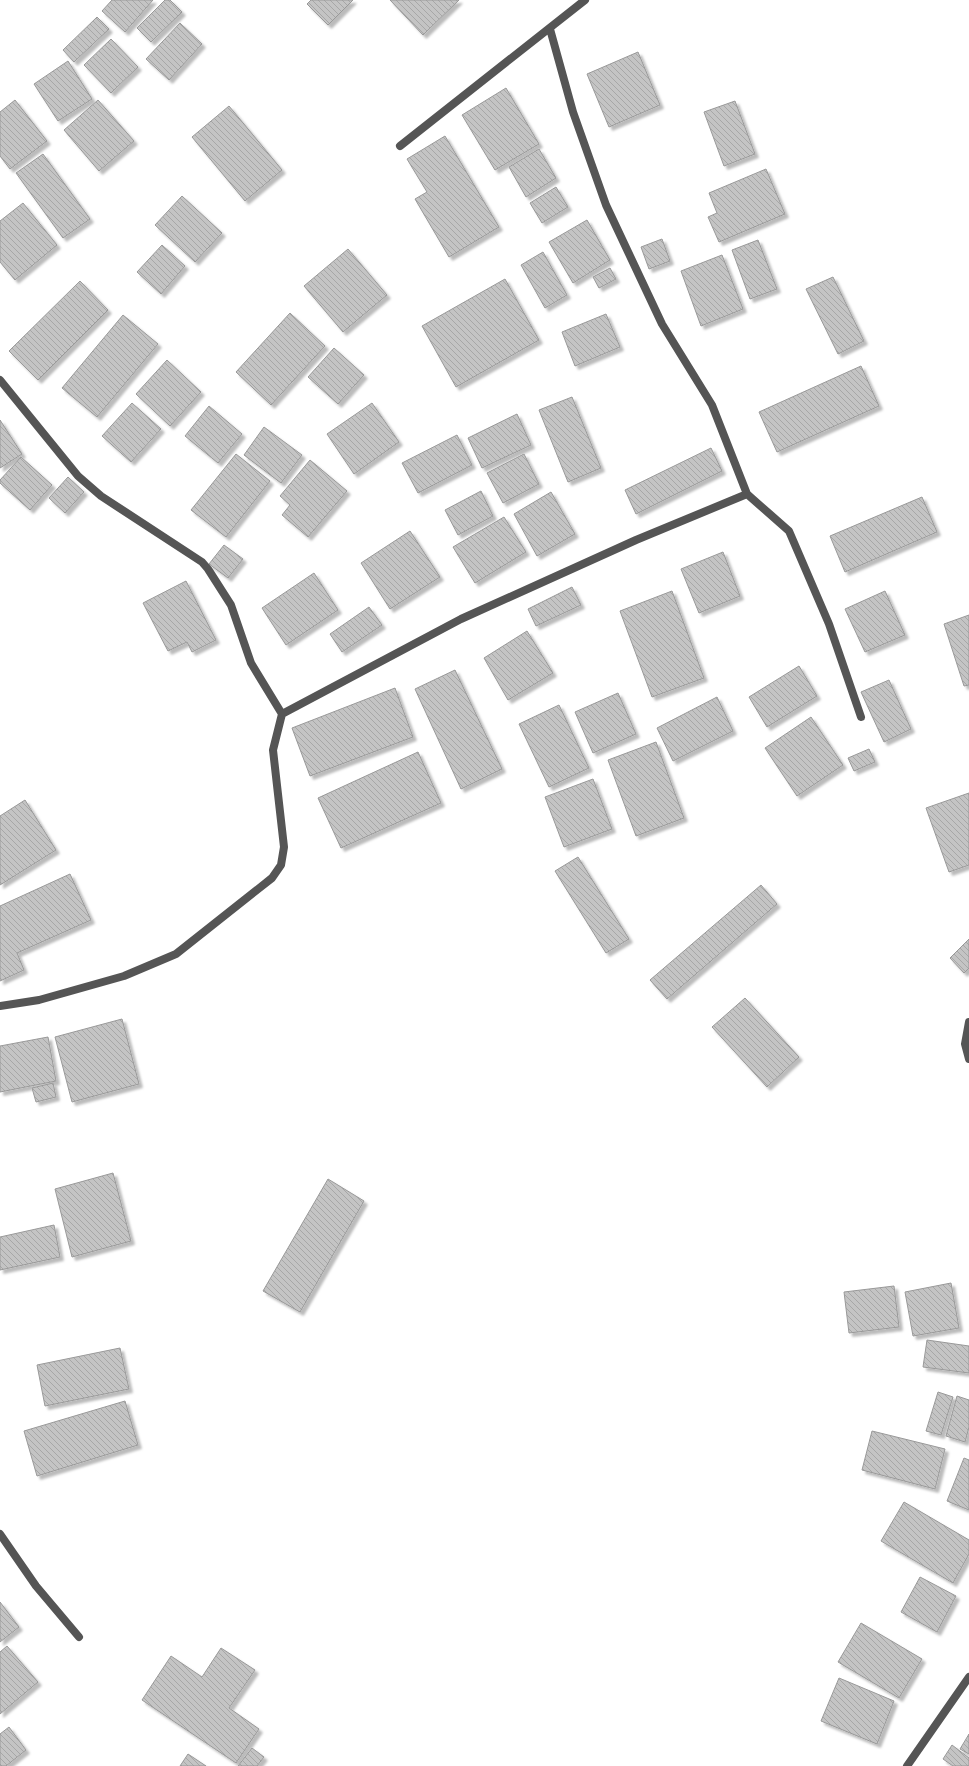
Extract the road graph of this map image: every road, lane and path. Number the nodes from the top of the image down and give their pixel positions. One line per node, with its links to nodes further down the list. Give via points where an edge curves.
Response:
1 (585, 0): 2 (street)
2 (550, 29): 3 (street); 5 (street, via 573,112 606,205 662,324 712,405)
3 (400, 146)
4 (0, 380): 6 (street, via 78,476 101,496 208,569 231,606 251,663)
5 (747, 494): 6 (street, via 636,540 461,619); 7 (street, via 789,531 829,624)
6 (282, 714): 8 (street, via 273,750 284,847 281,865 272,878 176,954 124,976 38,1000)
7 (861, 717)
8 (0, 1006)
9 (969, 1022): 10 (street, via 965,1044)
10 (969, 1059)
11 (0, 1534): 12 (street, via 36,1586)
12 (79, 1637)
13 (969, 1677): 14 (street)
14 (907, 1766)

